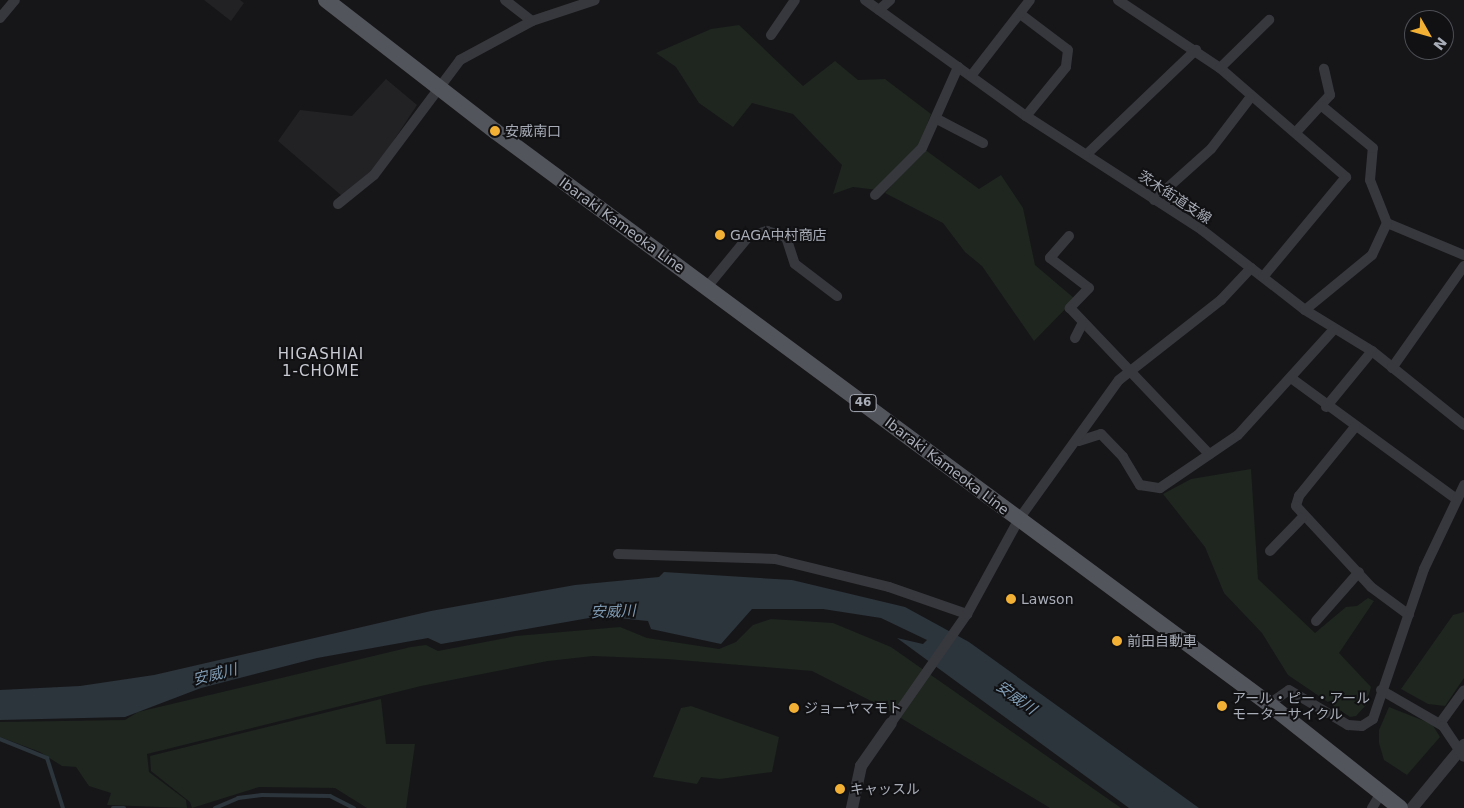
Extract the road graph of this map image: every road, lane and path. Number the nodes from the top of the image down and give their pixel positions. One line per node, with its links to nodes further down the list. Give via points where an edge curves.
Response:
1 (15, 0): 12 (street)
2 (326, 0): 21 (main road, Ibaraki Kameoka Line / 46)
3 (504, 0): 14 (street)
4 (595, 0): 14 (street)
5 (795, 0): 15 (street)
6 (865, 0): 10 (street, 茨木街道支線)
7 (890, 0): 10 (street)
8 (1030, 0): 20 (street)
9 (1118, 0): 16 (street)
10 (879, 10): 17 (street, 茨木街道支線)
11 (1023, 16): 24 (street, via 1068,50 1066,67)
12 (0, 18)
13 (1269, 20): 18 (street)
14 (532, 21): 21 (street, via 460,60)
15 (770, 34)
16 (1196, 50): 18 (street); 28 (street)
17 (958, 67): 20 (street, 茨木街道支線); 25 (street, via 940,100)
18 (1220, 68): 22 (street)
19 (1324, 69): 23 (street, via 1330,95)
20 (971, 76): 24 (street, 茨木街道支線)
21 (438, 87): 31 (street, via 374,175); 38 (main road, Ibaraki Kameoka Line / 46)
22 (1250, 98): 26 (street); 30 (street, via 1211,149)
23 (1322, 106): 26 (street); 32 (street, via 1374,148 1370,180)
24 (1026, 116): 28 (street, 茨木街道支線)
25 (937, 119): 27 (street); 29 (street, via 908,167)
26 (1297, 130): 37 (street, via 1346,177)
27 (983, 143)
28 (1087, 154): 30 (street, 茨木街道支線)
29 (875, 196)
30 (1154, 200): 36 (street, 茨木街道支線)
31 (338, 204)
32 (1387, 223): 34 (street); 40 (street, via 1372,254)
33 (1069, 236): 41 (street, via 1050,258 1089,288 1070,308)
34 (1464, 255)
35 (1464, 266): 46 (street)
36 (1251, 268): 37 (street, 茨木街道支線); 45 (street, via 1221,300)
37 (1263, 277): 40 (street, 茨木街道支線)
38 (707, 287): 39 (street, via 748,237 767,231 786,237 795,264); 56 (main road, Ibaraki Kameoka Line / 46)
39 (837, 296)
40 (1305, 310): 42 (street, 茨木街道支線)
41 (1082, 324): 43 (street); 45 (street)
42 (1334, 329): 44 (street, 茨木街道支線); 47 (street)
43 (1075, 338)
44 (1372, 351): 46 (street, 茨木街道支線); 48 (street)
45 (1131, 367): 51 (street); 52 (street)
46 (1392, 368): 49 (street, 茨木街道支線)
47 (1291, 378): 48 (street); 52 (street, via 1252,422)
48 (1326, 407): 50 (street)
49 (1464, 425)
50 (1355, 427): 54 (street, via 1364,427); 55 (street, via 1299,496 1296,506)
51 (1079, 441): 52 (street, via 1101,434 1123,457 1140,485 1160,488); 56 (street)
52 (1209, 454)
53 (1464, 485): 54 (street)
54 (1455, 498): 61 (street)
55 (1302, 518): 57 (street); 59 (street, via 1337,546)
56 (1019, 519): 60 (street); 65 (main road, Ibaraki Kameoka Line / 46)
57 (1270, 551)
58 (618, 554): 60 (street, via 775,559 862,579)
59 (1359, 572): 61 (street, via 1385,599); 62 (street)
60 (967, 614): 66 (street)
61 (1409, 615): 63 (street)
62 (1316, 621)
63 (1381, 690): 65 (street, via 1372,719 1357,727 1290,690); 67 (street)
64 (1464, 690): 67 (street)
65 (1269, 704): 70 (main road, Ibaraki Kameoka Line / 46)
66 (891, 723): 71 (street, via 861,766)
67 (1442, 724): 69 (street, bridge)
68 (1464, 745): 74 (street)
69 (1464, 757)
70 (1381, 793): 72 (street); 73 (main road, Ibaraki Kameoka Line / 46)
71 (852, 808)
72 (1372, 808)
73 (1400, 808)
74 (1412, 808)

